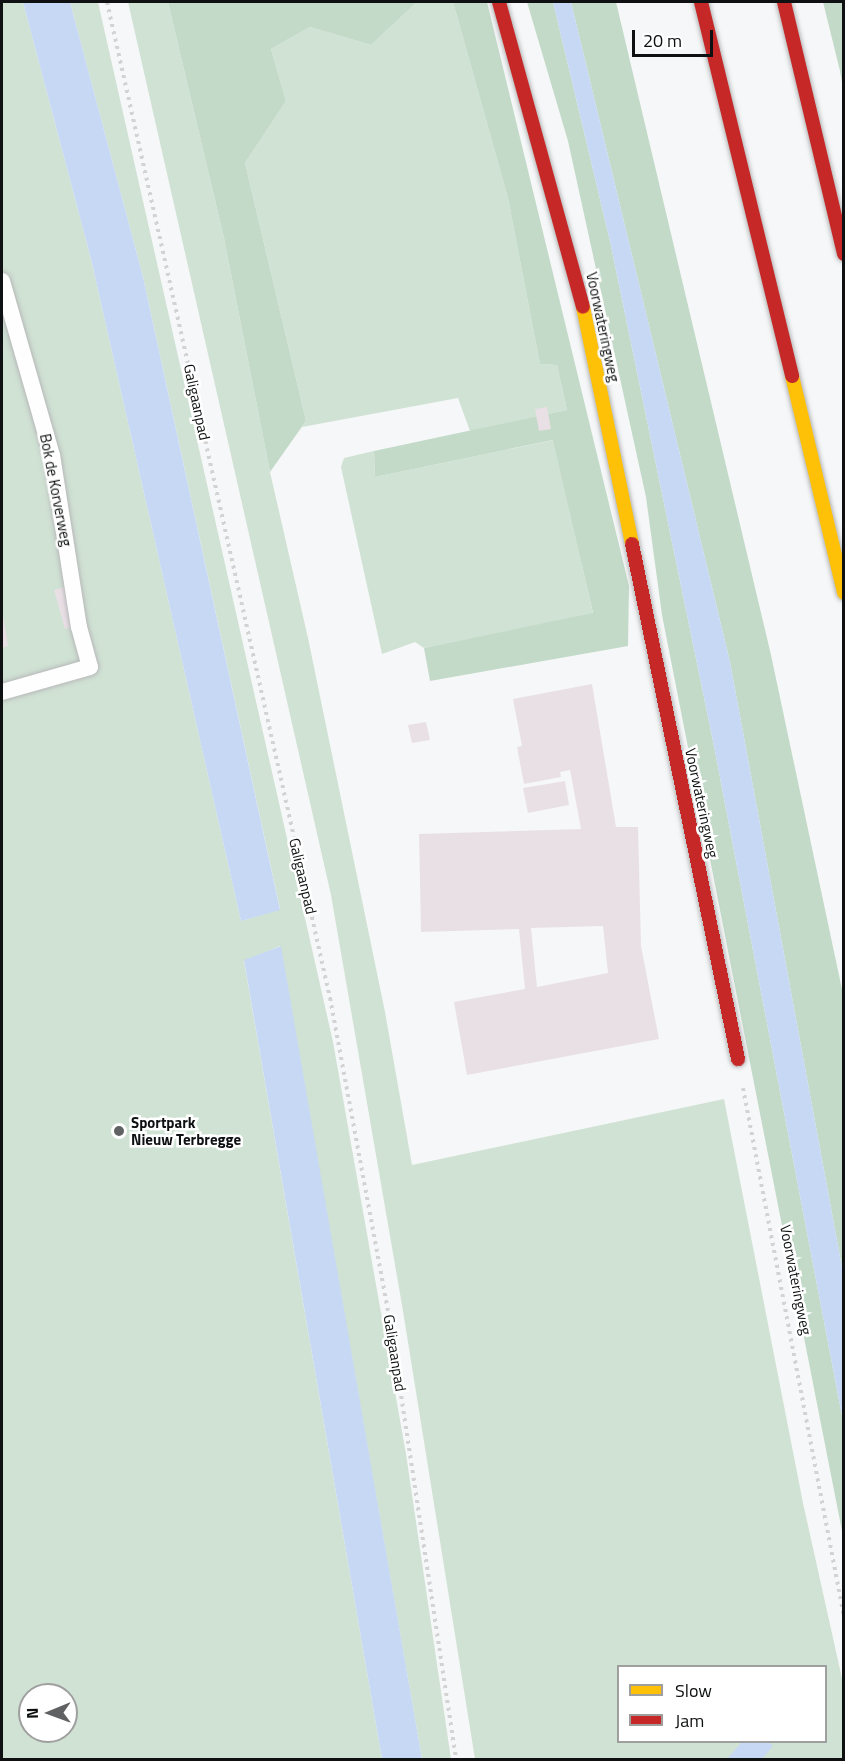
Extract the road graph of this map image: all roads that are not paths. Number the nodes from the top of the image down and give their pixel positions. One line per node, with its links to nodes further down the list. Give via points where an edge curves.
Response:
1 (499, 2): 8 (main road, Voorwateringweg, via 578,285)
2 (701, 2): 6 (main road)
3 (784, 2): 4 (main road)
4 (843, 254)
5 (2, 281): 7 (lane, Bok de Korverweg, via 52,455 79,627 90,667)
6 (843, 593)
7 (2, 692)
8 (738, 1059)

